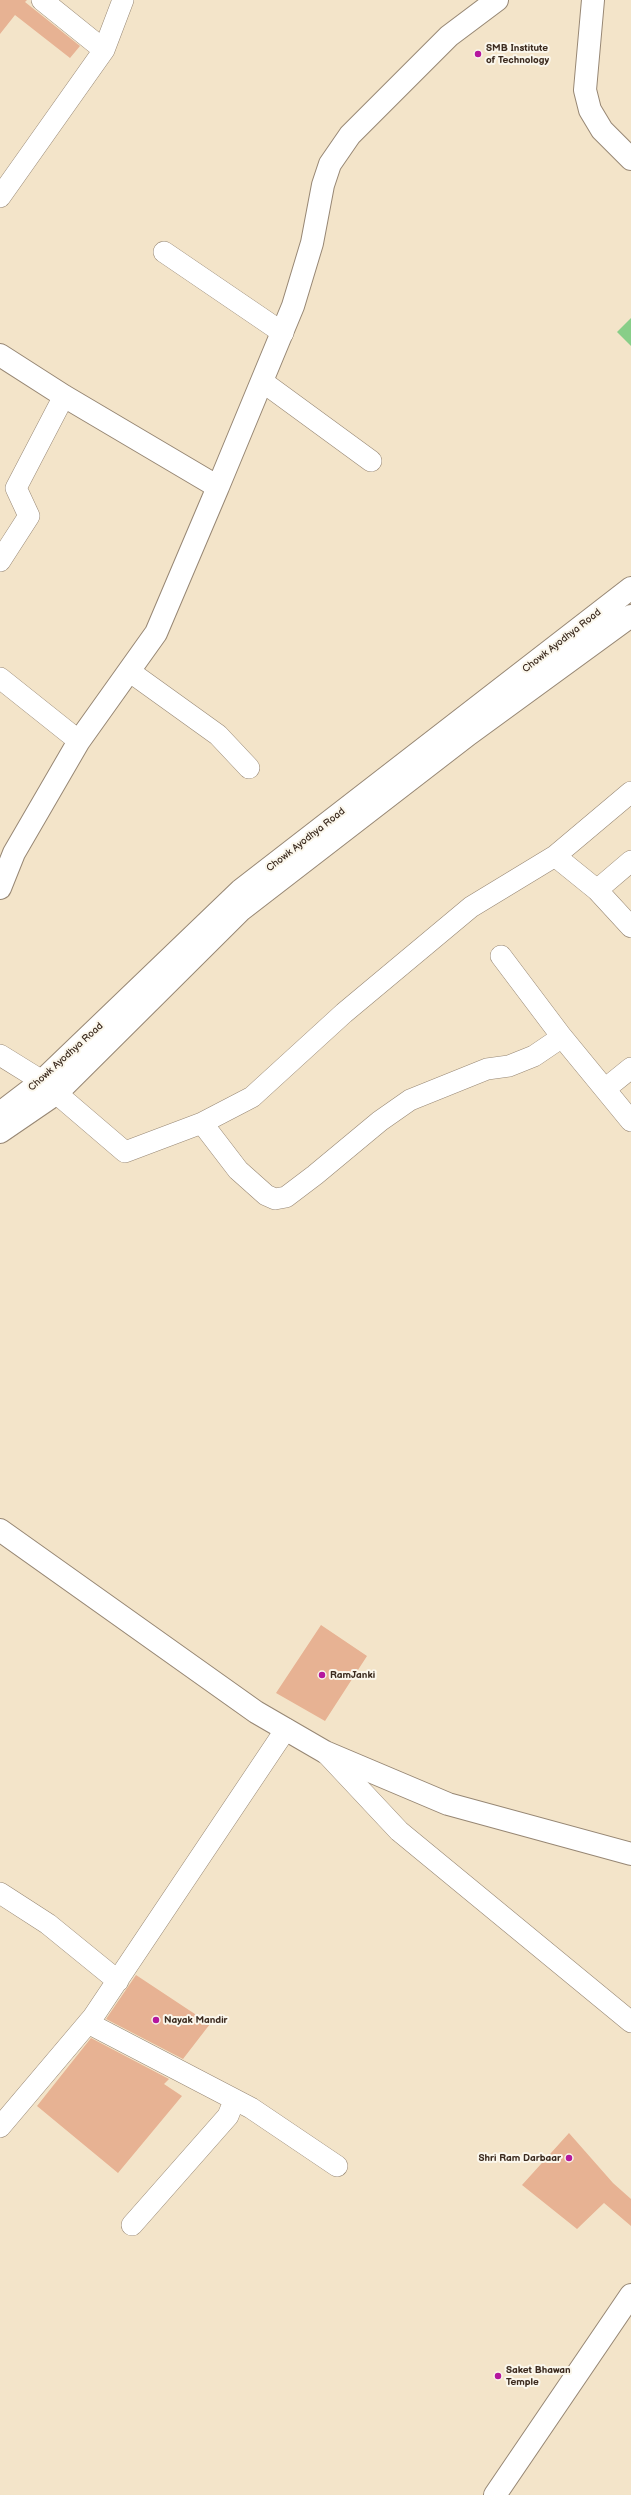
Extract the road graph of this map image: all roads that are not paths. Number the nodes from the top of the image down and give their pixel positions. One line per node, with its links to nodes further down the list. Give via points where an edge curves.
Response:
1 (42, 0): 5 (street)
2 (123, 0): 5 (street)
3 (497, 0): 9 (main road, via 444,41 350,136 330,164 323,185 312,243)
4 (593, 0): 6 (main road, via 584,90 590,110 602,130)
5 (104, 50): 7 (street)
6 (631, 159)
7 (0, 197)
8 (164, 252): 9 (street)
9 (283, 333): 11 (main road)
10 (0, 355): 12 (main road)
11 (263, 382): 13 (street); 14 (main road)
12 (64, 396): 14 (main road); 15 (street, via 16,488 29,516)
13 (371, 461)
14 (218, 487): 18 (main road, via 156,633)
15 (0, 561)
16 (631, 588): 32 (main road, Chowk Ayodhya Road, via 241,890)
17 (631, 616): 32 (main road, via 469,734 241,910)
18 (129, 671): 20 (main road); 21 (street, via 218,736)
19 (0, 678): 20 (street)
20 (79, 741): 25 (main road, via 14,853)
21 (249, 768)
22 (631, 792): 23 (street)
23 (554, 856): 26 (street); 36 (street, via 471,908 344,1013 252,1097)
24 (631, 861): 26 (street)
25 (0, 888)
26 (596, 890): 27 (street)
27 (631, 927)
28 (501, 956): 29 (street)
29 (562, 1037): 33 (street); 36 (street, via 534,1056 509,1066 487,1069 410,1100 286,1197 275,1199 266,1195 238,1170)
30 (0, 1055): 32 (street)
31 (631, 1068): 33 (street)
32 (49, 1087): 34 (main road, Chowk Ayodhya Road); 36 (street, via 125,1152); 37 (main road)
33 (605, 1089): 35 (street)
34 (0, 1113)
35 (631, 1121)
36 (202, 1123)
37 (0, 1132)
38 (0, 1530): 39 (main road, via 256,1712)
39 (286, 1729): 40 (main road); 43 (street)
40 (325, 1752): 41 (main road, via 448,1804); 44 (street, via 400,1831)
41 (631, 1854)
42 (0, 1893): 43 (street, via 48,1924)
43 (118, 1981): 45 (street)
44 (631, 2022)
45 (88, 2023): 46 (street); 47 (street)
46 (234, 2101): 48 (street, via 251,2108); 49 (street, via 228,2116)
47 (0, 2127)
48 (337, 2166)
49 (132, 2225)
50 (631, 2295): 51 (main road)
51 (495, 2495)

